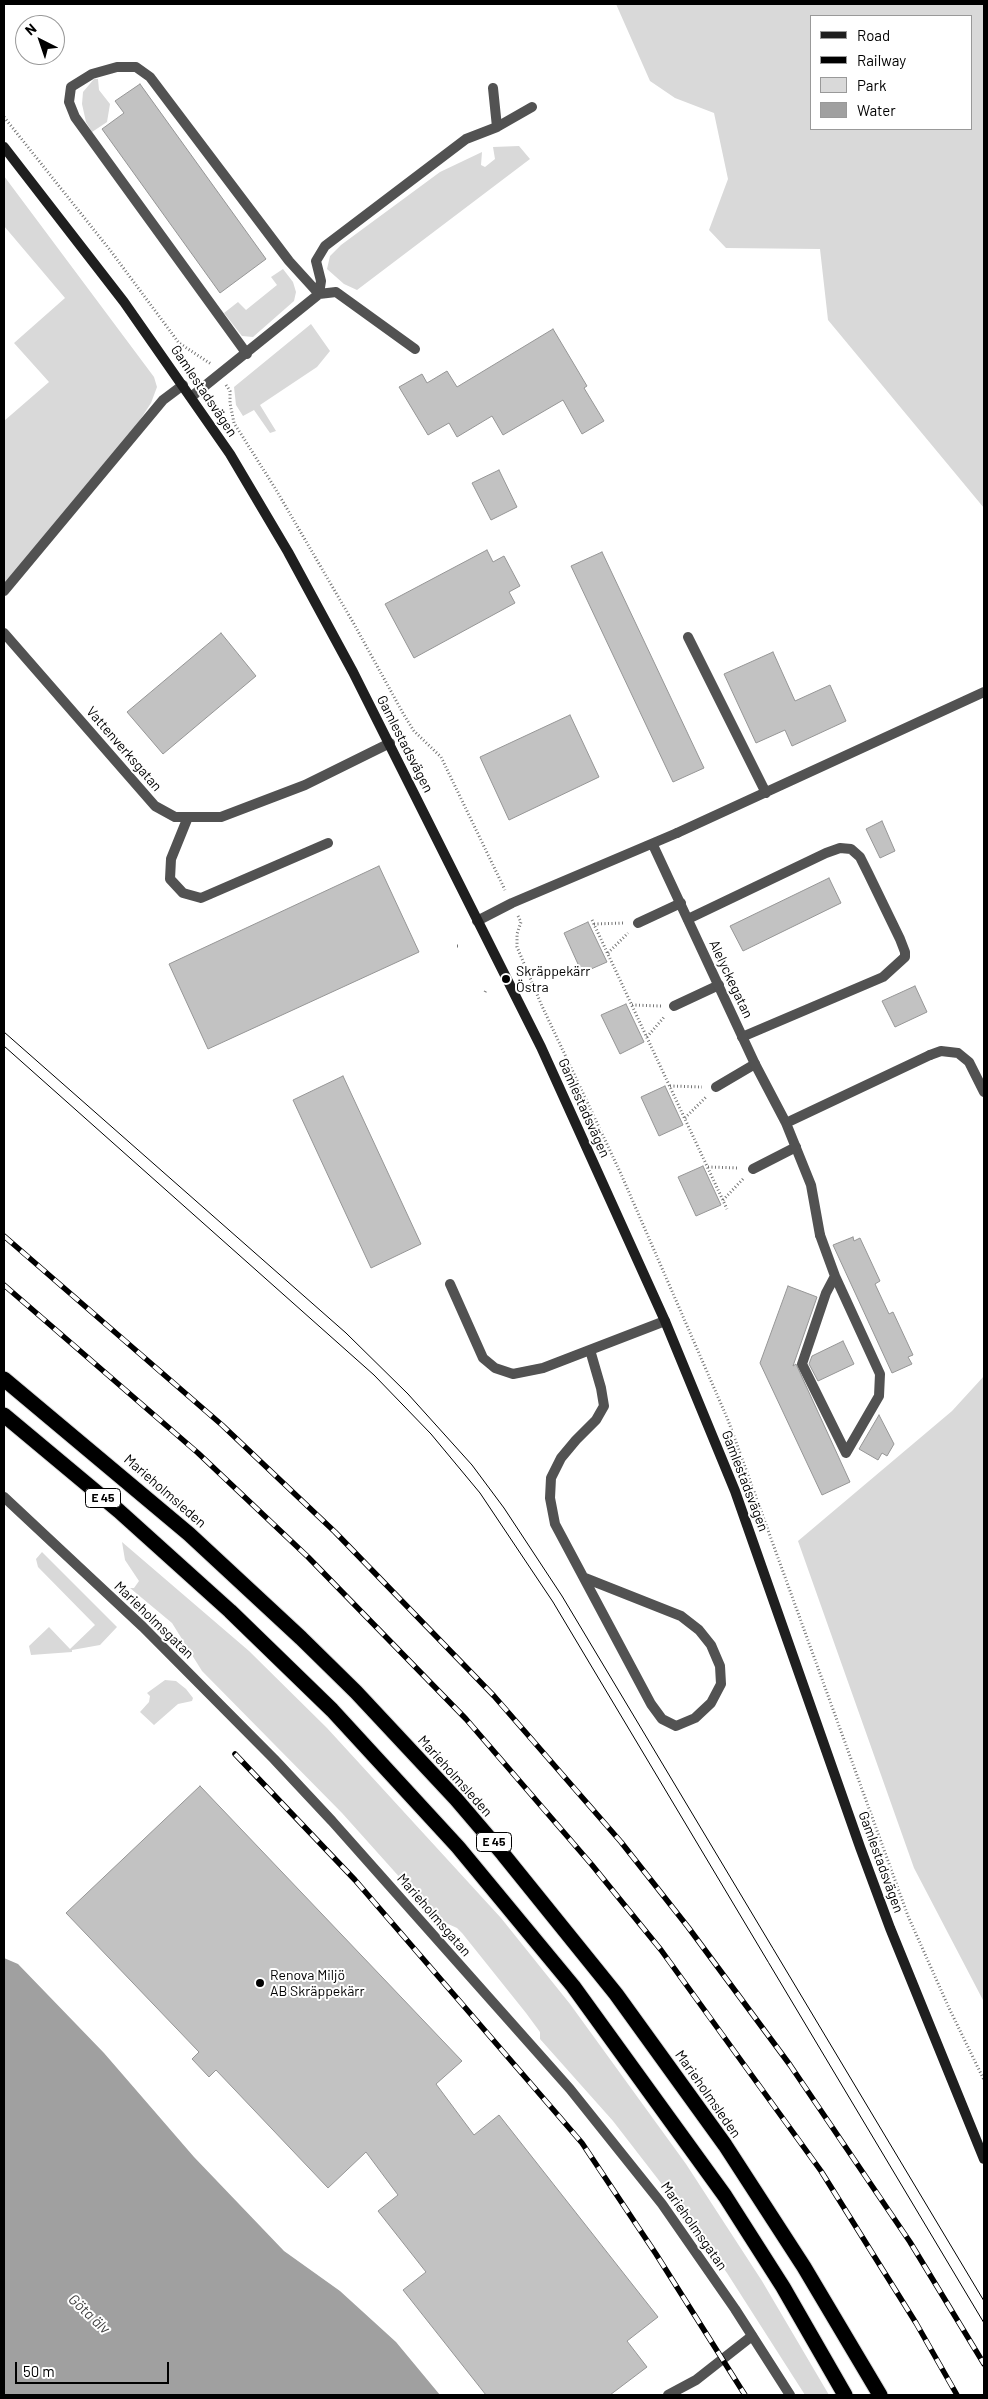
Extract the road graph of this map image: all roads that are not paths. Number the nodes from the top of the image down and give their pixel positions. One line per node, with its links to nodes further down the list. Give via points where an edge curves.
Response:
1 (493, 88): 3 (street)
2 (532, 107): 3 (street)
3 (497, 127): 5 (street, via 466,140 325,246 316,261 321,281)
4 (4, 147): 8 (street, Gamlestadsvägen, via 124,302)
5 (319, 294): 6 (street, via 336,292); 7 (street); 7 (street, via 279,248 150,77 136,67 117,66 92,74 72,87 69,102 75,117)
6 (416, 349)
7 (247, 354): 9 (street)
8 (183, 385): 9 (street, Gamlestadsvägen); 10 (street, via 164,400)
9 (191, 397): 14 (street, Gamlestadsvägen, via 230,454 288,552)
10 (4, 591)
11 (4, 633): 16 (street, Vattenverksgatan, via 155,806 175,817)
12 (688, 638): 15 (street)
13 (984, 692): 15 (street)
14 (390, 744): 16 (street, Vattenverksgatan, via 305,785 221,817); 21 (street, Gamlestadsvägen)
15 (766, 792): 18 (street)
16 (188, 817): 17 (street, via 171,860 170,879 182,893 201,898)
17 (328, 843)
18 (653, 845): 19 (street, Alelyckegatan); 21 (street, via 512,903)
19 (681, 903): 20 (street, Alelyckegatan); 22 (street)
20 (688, 918): 23 (street, Alelyckegatan); 25 (street, via 826,853 840,848 851,849 864,865 900,939 905,957 883,977)
21 (477, 921): 34 (street, Gamlestadsvägen, via 549,1064)
22 (638, 923)
23 (719, 985): 24 (street); 25 (street, Alelyckegatan)
24 (674, 1006)
25 (742, 1037): 26 (street, Alelyckegatan)
26 (755, 1064): 27 (street); 29 (street, Alelyckegatan)
27 (716, 1087)
28 (984, 1092): 29 (street, via 969,1062 958,1052 941,1051)
29 (786, 1124): 30 (street, Alelyckegatan)
30 (796, 1147): 31 (street); 32 (street, Alelyckegatan, via 811,1185 820,1235)
31 (753, 1169)
32 (835, 1276): 32 (street, Alelyckegatan, via 802,1364 846,1453 879,1396 880,1374)
33 (450, 1284): 35 (street, via 483,1358 495,1368 513,1374 543,1368)
34 (665, 1321): 35 (street); 40 (street, Gamlestadsvägen, via 735,1491 890,1928)
35 (590, 1350): 39 (street, via 604,1406 596,1420 561,1458 551,1478 550,1498 555,1524)
36 (4, 1379): 45 (highway, Marieholmsleden / E 45, via 189,1534 301,1638 356,1692 498,1847 616,1994 725,2145 814,2283)
37 (4, 1415): 44 (highway, E 45, via 119,1511 230,1611 332,1710 458,1847 573,1986 725,2196)
38 (4, 1497): 41 (street, Marieholmsgatan, via 143,1627 338,1828 625,2155)
39 (585, 1578): 39 (street, via 651,1704 662,1718 676,1726 696,1718 711,1703 721,1684 720,1666 711,1645 681,1616)
40 (984, 2159)
41 (752, 2336): 42 (street, via 696,2380); 43 (street, Marieholmsgatan)
42 (668, 2395)
43 (790, 2395)
44 (845, 2395)
45 (880, 2395)

